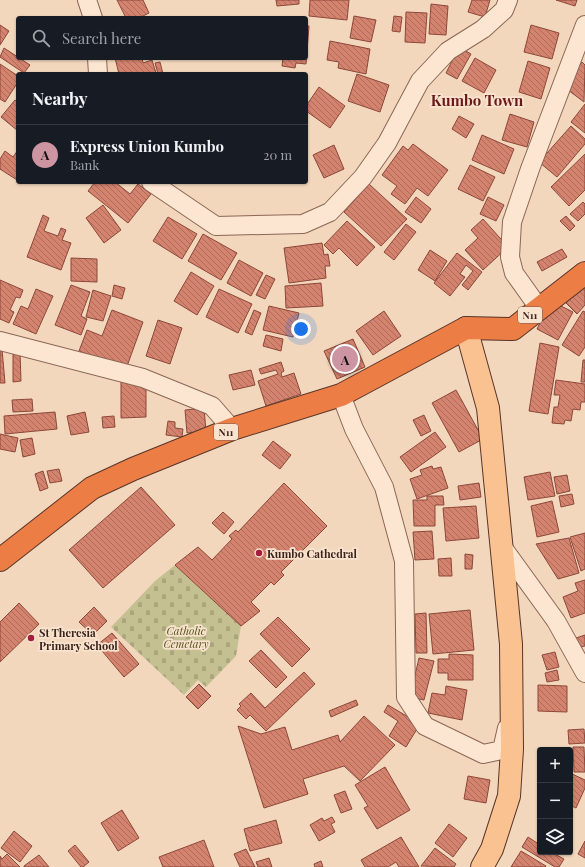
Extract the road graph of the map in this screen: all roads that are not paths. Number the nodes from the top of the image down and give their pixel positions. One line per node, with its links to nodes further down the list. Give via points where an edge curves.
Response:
1 (87, 0): 3 (street)
2 (508, 0): 7 (street, via 504,10 483,29 448,51 420,81 387,143 362,177 330,212 303,224 216,226)
3 (92, 16)
4 (585, 25): 9 (street, via 512,222 510,257 514,273)
5 (97, 60): 6 (street)
6 (98, 72)
7 (154, 184)
8 (585, 273): 9 (highway, N11)
9 (539, 308): 10 (highway, N11, via 513,329)
10 (466, 328): 12 (highway, N11); 14 (main road, via 488,408)
11 (0, 342): 13 (street, via 143,378 212,406)
12 (341, 394): 13 (highway, N11); 17 (street, via 354,429 384,487 404,561 406,697 425,726 483,754 502,750)
13 (232, 429): 15 (highway, N11, via 92,488)
14 (501, 545): 16 (street, via 556,621); 17 (main road, via 511,644)
15 (0, 560)
16 (585, 673)
17 (511, 708): 18 (main road, via 512,749 508,796 492,849)
18 (482, 867)

